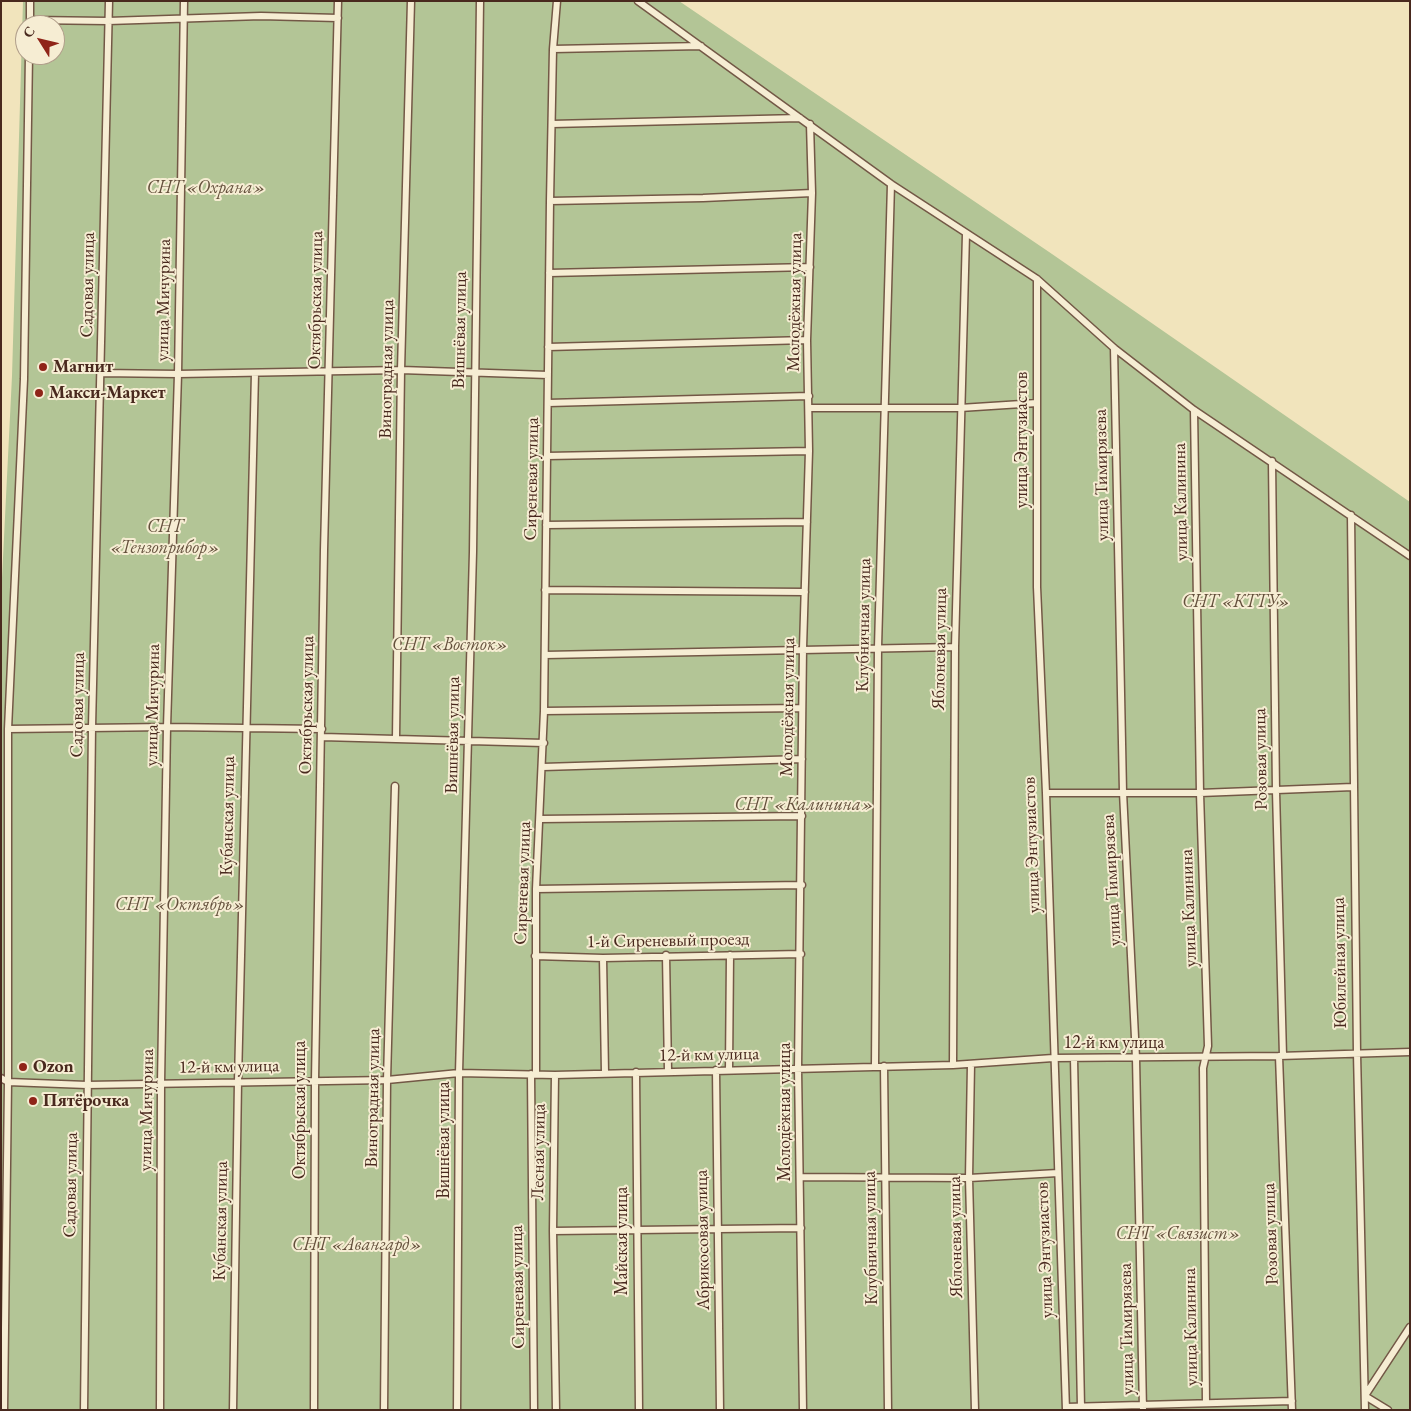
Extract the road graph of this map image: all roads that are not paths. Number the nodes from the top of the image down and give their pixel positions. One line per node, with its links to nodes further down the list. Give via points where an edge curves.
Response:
1 (30, 1): 9 (street)
2 (109, 1): 12 (street, Садовая улица)
3 (184, 1): 11 (street, улица Мичурина)
4 (338, 1): 10 (street, Октябрьская улица)
5 (411, 1): 30 (street, Виноградная улица)
6 (480, 1): 31 (street, Вишнёвая улица)
7 (557, 1): 15 (street, Сиреневая улица)
8 (638, 1): 14 (street)
9 (30, 15)
10 (338, 18): 11 (street, via 260,16); 32 (street, Октябрьская улица)
11 (184, 19): 12 (street); 35 (street, улица Мичурина)
12 (108, 21): 13 (street); 33 (street, Садовая улица)
13 (65, 22)
14 (701, 46): 15 (street); 17 (street)
15 (553, 48): 18 (street, Сиреневая улица)
16 (29, 65): 62 (street, via 24,379)
17 (801, 118): 18 (street); 19 (street)
18 (552, 124): 22 (street, Сиреневая улица)
19 (810, 124): 20 (street); 21 (street, Молодёжная улица)
20 (891, 184): 23 (street); 40 (street, Клубничная улица)
21 (812, 193): 22 (street); 24 (street, Молодёжная улица)
22 (550, 201): 25 (street, Сиреневая улица)
23 (966, 234): 26 (street); 42 (street, Яблоневая улица)
24 (810, 267): 25 (street); 27 (street, Молодёжная улица)
25 (549, 273): 28 (street, Сиреневая улица)
26 (1037, 279): 29 (street); 39 (street, улица Энтузиастов)
27 (807, 340): 28 (street); 37 (street, Молодёжная улица)
28 (548, 347): 36 (street, Сиреневая улица)
29 (1114, 348): 43 (street); 73 (street, улица Тимирязева)
30 (401, 370): 31 (street); 32 (street); 65 (street, Виноградная улица)
31 (474, 371): 36 (street); 66 (street, Вишнёвая улица)
32 (330, 372): 34 (street); 63 (street, Октябрьская улица)
33 (101, 373): 35 (street); 59 (street, Садовая улица)
34 (255, 373): 35 (street); 61 (street, Кубанская улица)
35 (178, 374): 60 (street, улица Мичурина)
36 (548, 374): 38 (street, Сиреневая улица)
37 (809, 396): 38 (street); 41 (street, Молодёжная улица)
38 (548, 403): 45 (street, Сиреневая улица)
39 (1037, 403): 42 (street); 74 (street, улица Энтузиастов, via 1037,587)
40 (884, 407): 41 (street); 42 (street); 53 (street, Клубничная улица)
41 (809, 408): 44 (street, Молодёжная улица)
42 (960, 408): 54 (street, Яблоневая улица)
43 (1194, 410): 46 (street); 75 (street, улица Калинина)
44 (809, 451): 45 (street); 48 (street, Молодёжная улица)
45 (547, 456): 49 (street, Сиреневая улица)
46 (1272, 461): 47 (street); 72 (street, Розовая улица)
47 (1351, 515): 50 (street); 71 (street, Юбилейная улица)
48 (807, 522): 49 (street); 52 (street, Молодёжная улица)
49 (546, 525): 51 (street, Сиреневая улица)
50 (1410, 556)
51 (545, 590): 52 (street); 56 (street, Сиреневая улица)
52 (805, 592): 55 (street, Молодёжная улица)
53 (878, 646): 54 (street); 55 (street); 94 (street, Клубничная улица)
54 (955, 646): 93 (street, Яблоневая улица)
55 (803, 648): 56 (street); 57 (street, Молодёжная улица)
56 (545, 655): 58 (street, Сиреневая улица)
57 (802, 708): 58 (street); 68 (street, Молодёжная улица)
58 (544, 710): 67 (street, Сиреневая улица)
59 (92, 727): 60 (street); 62 (street); 111 (street, Садовая улица)
60 (167, 727): 61 (street); 110 (street, улица Мичурина)
61 (245, 728): 63 (street); 108 (street, Кубанская улица)
62 (8, 729): 109 (street)
63 (322, 729): 64 (street, Октябрьская улица)
64 (322, 737): 65 (street); 106 (street, Октябрьская улица)
65 (396, 738): 66 (street)
66 (468, 739): 67 (street); 102 (street, Вишнёвая улица)
67 (544, 743): 69 (street, Сиреневая улица)
68 (802, 759): 69 (street); 76 (street, Молодёжная улица)
69 (543, 767): 77 (street, Сиреневая улица)
70 (395, 786): 107 (street, Виноградная улица)
71 (1353, 787): 72 (street); 86 (street, Юбилейная улица)
72 (1276, 789): 75 (street); 87 (street, Розовая улица)
73 (1123, 792): 74 (street); 75 (street); 91 (street, улица Тимирязева)
74 (1046, 793): 89 (street, улица Энтузиастов)
75 (1200, 793): 88 (street, улица Калинина)
76 (802, 816): 77 (street); 78 (street, Молодёжная улица)
77 (540, 819): 79 (street, Сиреневая улица)
78 (802, 886): 79 (street); 80 (street, Молодёжная улица)
79 (536, 890): 83 (street, Сиреневая улица)
80 (800, 954): 82 (street, 1-й Сиреневый проезд); 96 (street, Молодёжная улица)
81 (666, 955): 82 (street, 1-й Сиреневый проезд); 84 (street, 1-й Сиреневый проезд); 99 (street)
82 (730, 955): 98 (street)
83 (535, 956): 84 (street, 1-й Сиреневый проезд); 103 (street, Сиреневая улица)
84 (603, 958): 101 (street)
85 (1410, 1052): 86 (street, 12-й км улица)
86 (1357, 1053): 87 (street, 12-й км улица); 121 (street, Юбилейная улица)
87 (1281, 1056): 88 (street, 12-й км улица); 122 (street, Розовая улица)
88 (1206, 1057): 91 (street, 12-й км улица); 123 (street, улица Калинина, via 1203,1068)
89 (1053, 1058): 90 (street, 12-й км улица); 92 (street, 12-й км улица); 112 (street, улица Энтузиастов)
90 (1074, 1058): 91 (street, 12-й км улица); 125 (street)
91 (1136, 1058): 126 (street, улица Тимирязева)
92 (971, 1064): 93 (street, 12-й км улица); 115 (street, Яблоневая улица)
93 (953, 1065): 95 (street, 12-й км улица)
94 (874, 1066): 95 (street, 12-й км улица); 96 (street, 12-й км улица)
95 (884, 1066): 113 (street, Клубничная улица)
96 (798, 1068): 98 (street, 12-й км улица); 114 (street, Молодёжная улица)
97 (716, 1070): 98 (street, 12-й км улица); 99 (street, 12-й км улица); 118 (street, Абрикосовая улица)
98 (729, 1070)
99 (668, 1071): 100 (street, 12-й км улица)
100 (636, 1072): 101 (street, 12-й км улица); 117 (street, Майская улица)
101 (604, 1073): 104 (street, 12-й км улица)
102 (459, 1074): 103 (street, 12-й км улица); 107 (street, 12-й км улица); 134 (street, Вишнёвая улица)
103 (533, 1074): 104 (street, 12-й км улица); 135 (street, Сиреневая улица)
104 (555, 1075): 119 (street, Лесная улица)
105 (1, 1078): 109 (street)
106 (315, 1080): 107 (street, 12-й км улица); 108 (street, 12-й км улица); 132 (street, Октябрьская улица)
107 (388, 1080): 133 (street, Виноградная улица)
108 (238, 1081): 110 (street, 12-й км улица); 131 (street, Кубанская улица)
109 (8, 1082): 111 (street, 12-й км улица); 128 (street)
110 (161, 1084): 111 (street, 12-й км улица); 130 (street, улица Мичурина)
111 (88, 1085): 129 (street, Садовая улица)
112 (1058, 1173): 115 (street); 127 (street, улица Энтузиастов)
113 (885, 1176): 114 (street); 115 (street); 140 (street, Клубничная улица)
114 (800, 1178): 116 (street, Молодёжная улица)
115 (969, 1178): 141 (street, Яблоневая улица)
116 (801, 1228): 118 (street); 139 (street, Молодёжная улица)
117 (637, 1229): 118 (street); 119 (street); 137 (street, Майская улица)
118 (718, 1230): 138 (street, Абрикосовая улица)
119 (553, 1231): 136 (street, Лесная улица)
120 (1410, 1327): 121 (street)
121 (1365, 1396): 143 (street, Юбилейная улица); 144 (street)
122 (1292, 1401): 124 (street); 142 (street, Розовая улица)
123 (1206, 1403): 124 (street); 126 (street)
124 (1221, 1406)
125 (1081, 1407): 126 (street); 127 (street)
126 (1143, 1407)
127 (1066, 1408)
128 (4, 1410)
129 (84, 1410)
130 (160, 1410)
131 (233, 1410)
132 (314, 1410)
133 (384, 1410)
134 (457, 1410)
135 (534, 1410)
136 (556, 1410)
137 (639, 1410)
138 (720, 1410)
139 (804, 1410)
140 (888, 1410)
141 (975, 1410)
142 (1292, 1410)
143 (1365, 1410)
144 (1388, 1410)

